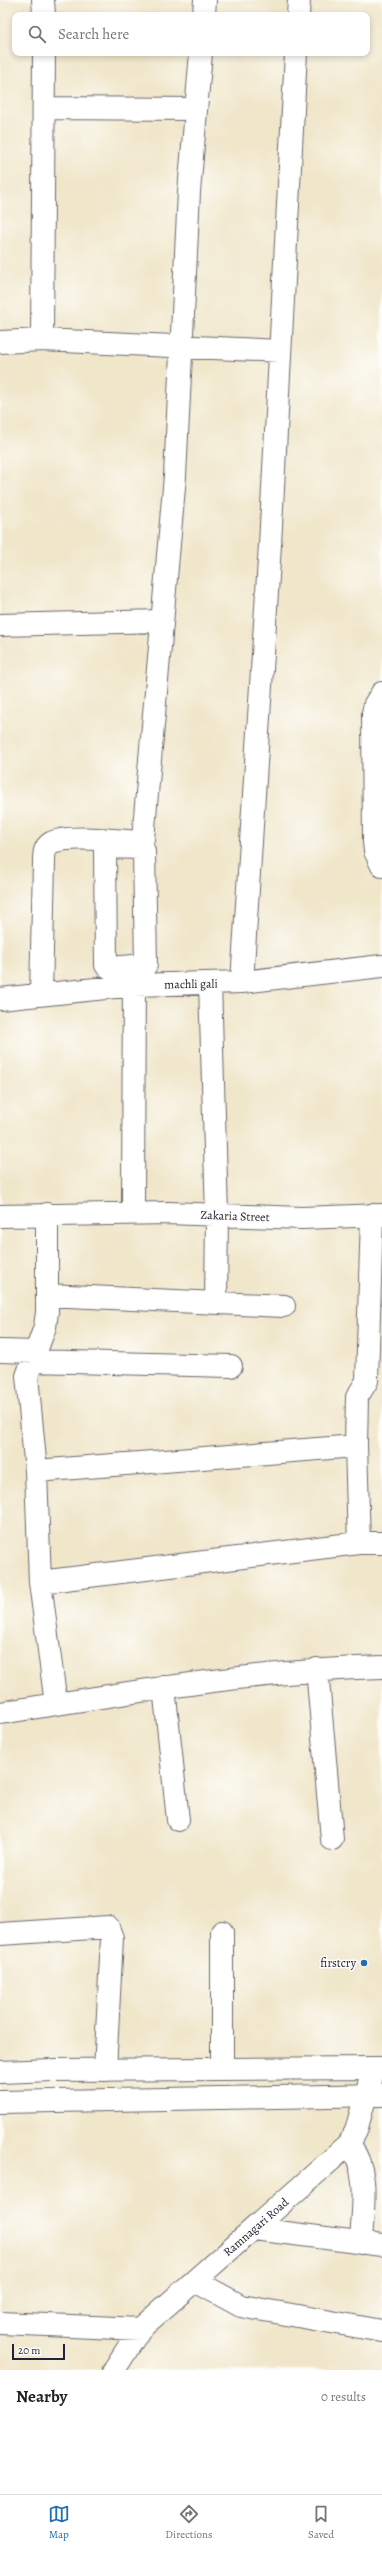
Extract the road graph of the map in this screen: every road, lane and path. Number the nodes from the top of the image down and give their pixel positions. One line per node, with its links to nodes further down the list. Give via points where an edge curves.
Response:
1 (43, 0): 4 (street)
2 (205, 0): 5 (street)
3 (299, 0): 6 (street)
4 (44, 12)
5 (204, 12)
6 (298, 12)
7 (44, 56): 10 (street)
8 (201, 56): 11 (street)
9 (296, 56): 15 (street)
10 (46, 108): 11 (street); 12 (street)
11 (196, 109): 14 (street)
12 (42, 340): 13 (street); 14 (street)
13 (0, 342)
14 (181, 346): 15 (street); 16 (street, via 175,476)
15 (280, 351): 23 (street)
16 (162, 621): 17 (street); 19 (street, via 143,839)
17 (0, 625)
18 (382, 693): 20 (street, via 373,713 373,826 375,851)
19 (133, 845): 22 (street, via 144,851 147,964); 22 (street, via 108,847 105,850 106,965); 25 (street, via 69,839 51,843 47,847 44,862)
20 (382, 866)
21 (382, 966): 23 (street, machli gali)
22 (134, 976): 24 (street, machli gali); 25 (street, machli gali); 27 (street)
23 (242, 982): 24 (street, machli gali)
24 (210, 983): 29 (street)
25 (41, 994): 26 (street, machli gali)
26 (0, 998)
27 (133, 1213): 28 (street, Zakaria Street); 29 (street, Zakaria Street)
28 (47, 1214): 31 (street, Zakaria Street); 32 (street)
29 (217, 1215): 30 (street, Zakaria Street, via 302,1218); 33 (street)
30 (377, 1215): 38 (street)
31 (0, 1216)
32 (47, 1295): 33 (street); 36 (street, via 45,1326)
33 (216, 1303): 34 (street)
34 (284, 1306)
35 (0, 1351): 36 (street)
36 (33, 1357): 37 (street); 40 (street, via 27,1384)
37 (231, 1366)
38 (375, 1381): 39 (street, via 357,1397)
39 (356, 1446): 40 (street); 41 (street)
40 (36, 1471): 43 (street)
41 (359, 1543): 42 (street); 43 (street)
42 (382, 1543)
43 (40, 1582): 47 (street)
44 (382, 1667): 45 (street)
45 (317, 1669): 46 (street); 50 (street)
46 (164, 1687): 47 (street); 49 (street)
47 (56, 1704): 48 (street)
48 (0, 1713)
49 (178, 1820)
50 (332, 1839)
51 (222, 1932): 53 (street)
52 (0, 1934): 55 (street, via 108,1927 112,1938)
53 (222, 2069): 54 (street); 55 (street)
54 (378, 2069): 57 (street, Ramnagari Road)
55 (105, 2070): 56 (street)
56 (0, 2072)
57 (374, 2095): 58 (street); 59 (street, Ramnagari Road)
58 (0, 2102)
59 (349, 2144): 60 (street, Ramnagari Road); 61 (street, via 360,2160 363,2178)
60 (254, 2229): 61 (street); 63 (street, Ramnagari Road)
61 (361, 2243): 62 (street)
62 (382, 2245)
63 (195, 2281): 65 (street, Ramnagari Road); 66 (street, via 241,2306)
64 (0, 2323): 65 (street)
65 (140, 2329): 67 (street, Ramnagari Road)
66 (382, 2331)
67 (114, 2370)

